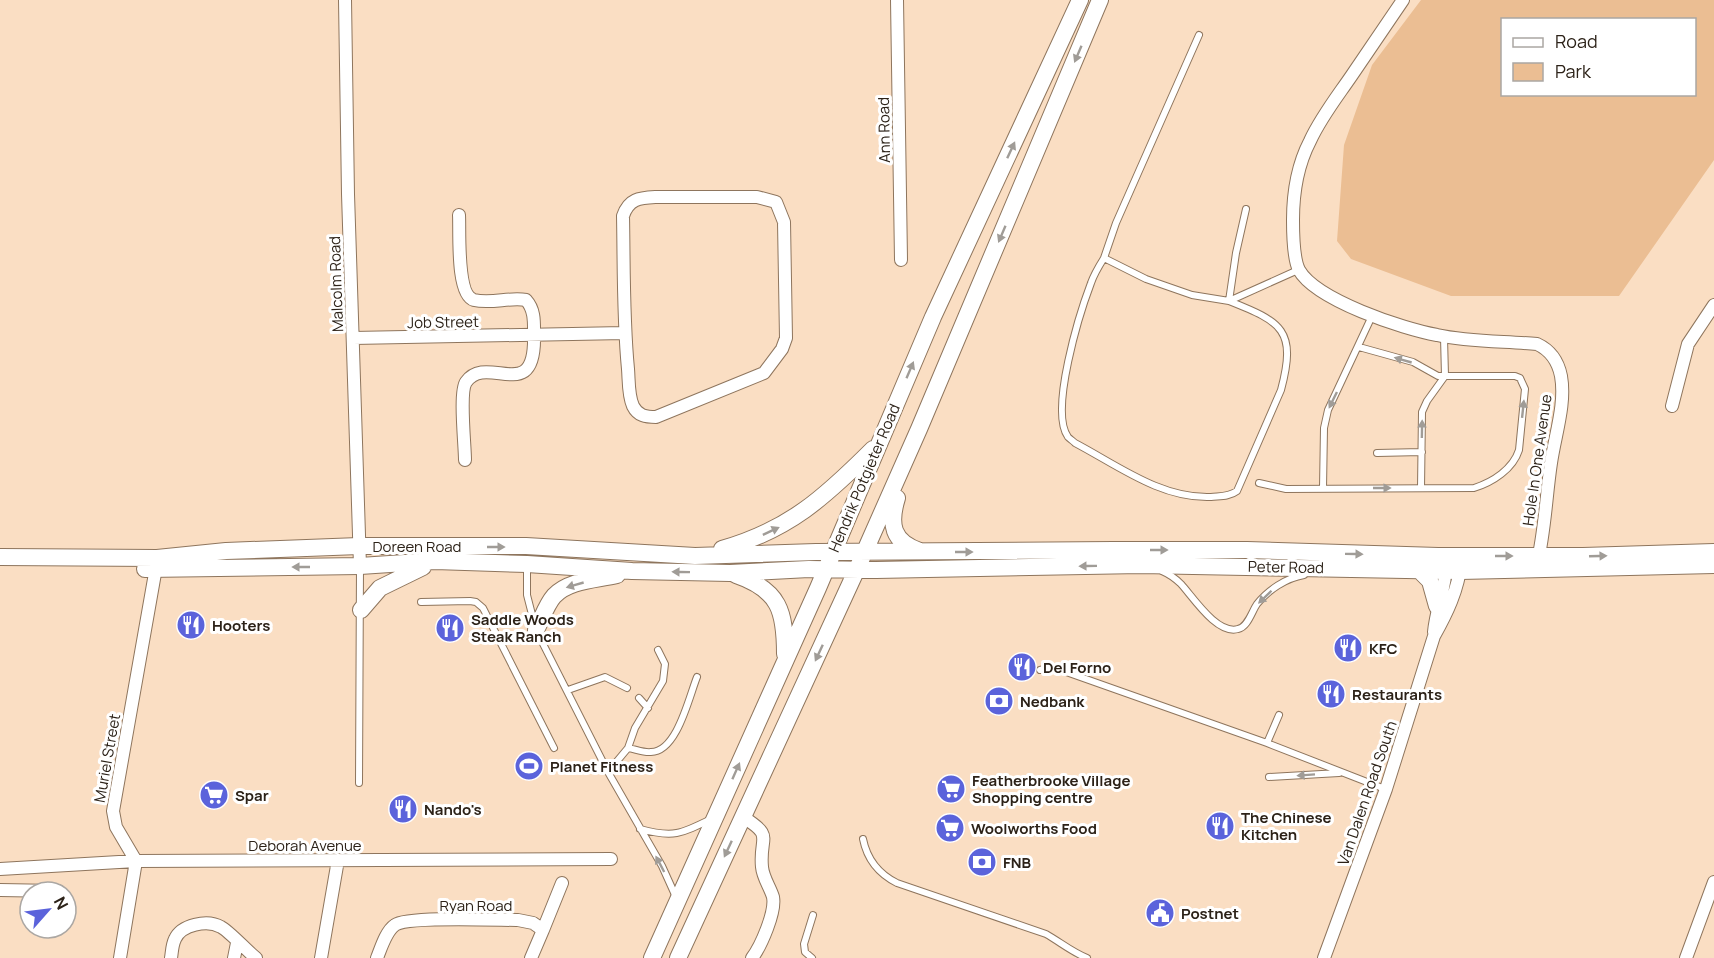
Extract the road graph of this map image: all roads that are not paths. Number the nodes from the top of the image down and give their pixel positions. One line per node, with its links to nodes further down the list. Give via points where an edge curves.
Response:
1 (345, 0): 18 (street, Malcolm Road)
2 (897, 0): 10 (street, Ann Road)
3 (1080, 0): 23 (main road, Hendrik Potgieter Road, one-way to 3)
4 (1100, 0): 22 (main road, Hendrik Potgieter Road, one-way to 22)
5 (1403, 0): 11 (street, via 1331,105 1303,158 1293,199 1294,248)
6 (1199, 35): 9 (lane, via 1120,212)
7 (1246, 209): 12 (lane)
8 (459, 215): 16 (street, via 462,281 467,295 472,300 526,300 534,314)
9 (1104, 258): 12 (lane, via 1146,279 1192,295); 12 (lane, via 1077,322 1062,393 1062,422 1075,443 1161,489 1193,498 1237,491 1281,390 1286,362 1281,328 1266,316)
10 (901, 260)
11 (1299, 270): 12 (lane); 14 (street, Hole In One Avenue, via 1334,299)
12 (1229, 301)
13 (1714, 305): 21 (street, via 1688,344)
14 (1372, 315): 17 (street, Hole In One Avenue); 19 (lane)
15 (624, 333): 15 (street, via 626,207 634,201 657,197 757,197 776,202 784,222 786,338 764,374 656,417 647,417 633,405); 16 (street, Job Street)
16 (534, 336): 18 (street, Job Street); 26 (street, via 533,361 523,373 482,373 465,383)
17 (1444, 336): 20 (lane); 41 (street, Hole In One Avenue, via 1537,344 1551,354 1559,369 1561,404)
18 (353, 338): 30 (street, Malcolm Road)
19 (1359, 347): 20 (lane, one-way to 19, via 1434,375 1413,362); 28 (lane, one-way to 28, via 1325,421)
20 (1445, 376): 24 (lane, one-way to 20, via 1424,407); 29 (lane, one-way to 20, via 1484,485 1510,466 1519,450 1525,389 1520,378)
21 (1672, 406)
22 (919, 429): 33 (main road, Hendrik Potgieter Road); 34 (main road, via 892,516 894,530 904,543)
23 (879, 443): 32 (main road, Hendrik Potgieter Road); 36 (main road, one-way to 23, via 740,544 787,523 822,498)
24 (1422, 452): 25 (lane); 29 (lane)
25 (1377, 453)
26 (465, 460)
27 (1259, 483): 28 (lane, via 1286,489)
28 (1323, 488): 29 (lane, one-way to 29)
29 (1421, 488)
30 (359, 546): 31 (main road, Doreen Road, one-way to 31); 39 (main road, Doreen Road, via 226,551); 44 (street, Malcolm Road)
31 (526, 546): 36 (main road, Doreen Road); 42 (lane)
32 (833, 552): 33 (main road, Doreen Road); 36 (main road, Doreen Road); 48 (main road, Hendrik Potgieter Road)
33 (864, 552): 34 (main road, Peter Road); 49 (main road, Hendrik Potgieter Road)
34 (923, 552): 40 (main road, Peter Road, one-way to 40, via 1208,550)
35 (1714, 552): 41 (main road, Peter Road, one-way to 35)
36 (695, 556)
37 (0, 557): 39 (main road, Doreen Road)
38 (435, 561): 42 (main road, Doreen Road); 44 (main road, Doreen Road); 55 (main road, via 380,588)
39 (156, 563): 44 (main road, Doreen Road, one-way to 39); 46 (main road, Doreen Road); 81 (street, Muriel Street, via 113,811 116,828)
40 (1454, 563): 41 (main road, Peter Road); 50 (main road, Peter Road); 54 (street, Van Dalen Road South); 57 (street, Van Dalen Road South, via 1450,604)
41 (1537, 563): 45 (main road, Peter Road)
42 (527, 564): 51 (main road, Doreen Road); 56 (lane, via 527,595)
43 (1152, 565): 47 (main road, Peter Road); 47 (lane, one-way to 43, via 1285,581 1262,599 1238,630 1212,619 1174,578); 49 (main road, Peter Road, one-way to 49)
44 (360, 566): 55 (lane)
45 (1714, 566)
46 (0, 567)
47 (1337, 568): 50 (main road, Peter Road)
48 (826, 569): 49 (main road, Doreen Road); 52 (main road, Doreen Road); 59 (main road, Hendrik Potgieter Road)
49 (857, 569): 76 (main road, Hendrik Potgieter Road, one-way to 76)
50 (1419, 570): 54 (main road, via 1430,581)
51 (632, 571): 52 (main road, Doreen Road, one-way to 51); 56 (main road, one-way to 56, via 567,586 552,598)
52 (730, 573): 59 (main road, via 759,585 775,599 784,621)
53 (421, 602): 68 (lane, via 470,601 483,608)
54 (1437, 606): 57 (street, Van Dalen Road South)
55 (361, 610): 73 (lane)
56 (536, 630): 63 (lane)
57 (1434, 636): 74 (street, Van Dalen Road South)
58 (658, 650): 65 (lane, via 665,673)
59 (785, 661): 75 (main road, Hendrik Potgieter Road, one-way to 59)
60 (1040, 670): 67 (lane, via 1052,667)
61 (696, 677): 69 (lane, via 671,742 653,753)
62 (627, 688): 63 (lane, via 605,677)
63 (568, 690): 70 (lane)
64 (639, 698): 65 (lane)
65 (648, 708): 69 (lane)
66 (1279, 715): 67 (lane)
67 (1267, 743): 71 (lane)
68 (554, 747)
69 (628, 748): 70 (lane)
70 (608, 772): 77 (lane)
71 (1342, 772): 72 (lane, one-way to 72); 74 (lane)
72 (1269, 777)
73 (359, 783)
74 (1386, 789): 103 (street, Van Dalen Road South)
75 (716, 817): 77 (lane, via 674,834); 87 (main road, Hendrik Potgieter Road)
76 (743, 817): 99 (main road, Hendrik Potgieter Road, one-way to 99); 100 (street, via 763,831 762,868 773,897 771,915)
77 (640, 829): 87 (lane, one-way to 77)
78 (863, 839): 102 (lane, via 871,861 888,879 1046,934)
79 (611, 859): 80 (street, Deborah Avenue)
80 (338, 860): 81 (street, Deborah Avenue); 95 (street)
81 (136, 861): 82 (street, Deborah Avenue); 91 (street)
82 (0, 868)
83 (1714, 882): 104 (street)
84 (562, 883): 89 (street)
85 (0, 890): 86 (street)
86 (18, 890)
87 (677, 900): 98 (main road, Hendrik Potgieter Road)
88 (813, 915): 101 (lane, via 804,944 805,952)
89 (543, 930): 96 (street, Ryan Road, via 518,920 400,922 393,926); 97 (street)
90 (237, 943): 92 (street, via 221,927 194,925 175,939); 93 (street); 94 (street)
91 (120, 958)
92 (171, 958)
93 (234, 958)
94 (256, 958)
95 (321, 958)
96 (377, 958)
97 (531, 958)
98 (652, 958)
99 (678, 958)
100 (752, 958)
101 (812, 958)
102 (1087, 958)
103 (1324, 958)
104 (1686, 958)

